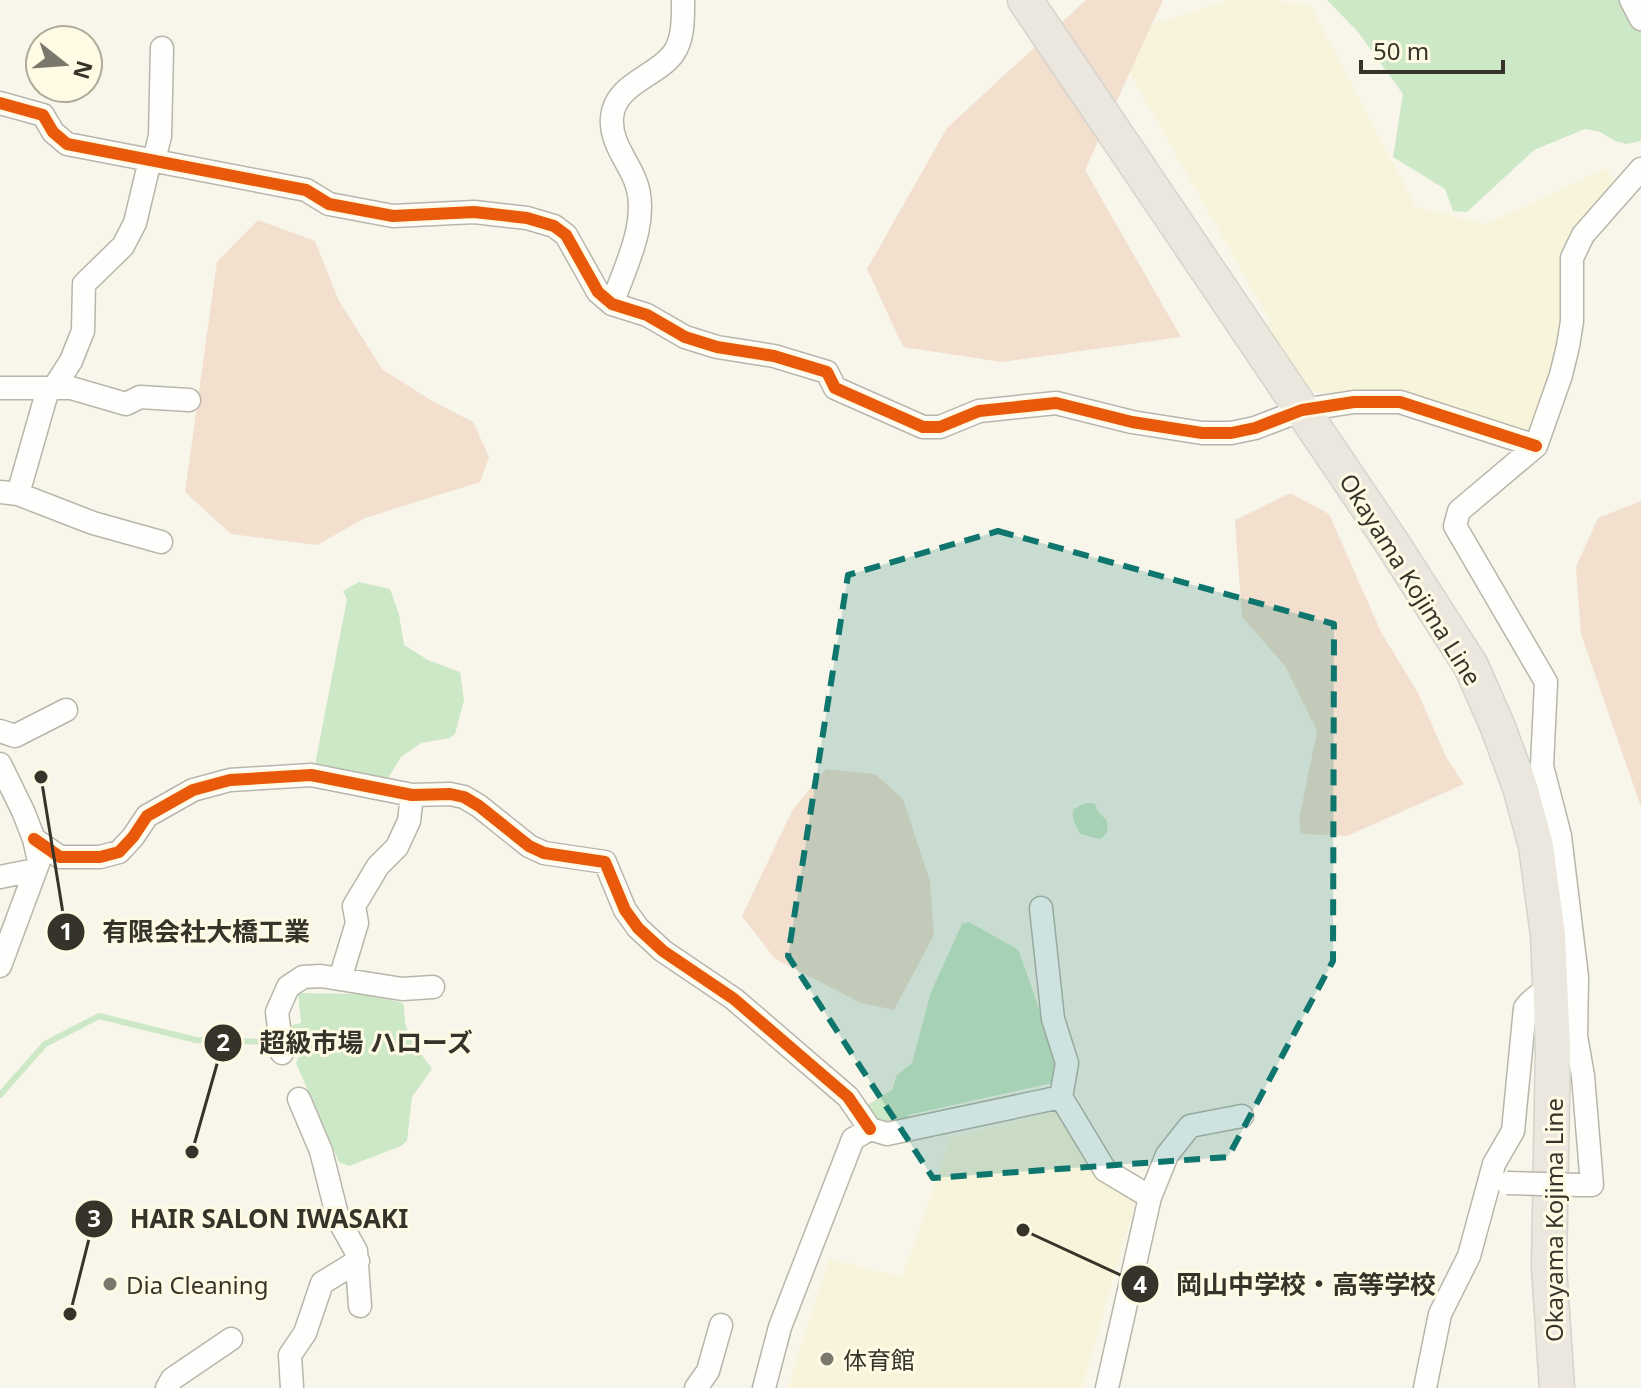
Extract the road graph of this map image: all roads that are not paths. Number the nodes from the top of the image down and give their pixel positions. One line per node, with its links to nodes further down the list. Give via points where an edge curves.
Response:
1 (683, 0): 9 (street, via 683,27 675,53 622,92 611,116 615,141 636,182 642,208)
2 (1025, 0): 13 (main road, Okayama Kojima Line)
3 (1631, 0): 4 (street)
4 (1641, 19)
5 (162, 48): 7 (street, via 160,136)
6 (0, 103): 7 (street, via 43,115 67,144)
7 (152, 160): 9 (street, via 306,190 329,204 393,216 474,212 554,226 566,235 598,292); 11 (street, via 135,223 123,246 84,284 83,331 71,361)
8 (1641, 169): 14 (street, via 1583,235 1572,258 1568,346)
9 (612, 304): 13 (street, via 647,315 685,337 827,372 835,388 923,427 940,427 979,411 1056,403 1132,422 1231,433)
10 (0, 388): 11 (street)
11 (50, 389): 12 (street, via 71,388 126,404 140,397); 15 (street)
12 (189, 400)
13 (1302, 410): 14 (street, via 1400,402); 27 (main road, Okayama Kojima Line, via 1471,666 1520,787)
14 (1536, 446): 27 (street, via 1459,511 1455,526 1546,682 1542,766 1560,836)
15 (9, 493): 16 (street)
16 (161, 542)
17 (66, 710): 18 (street, via 15,736)
18 (0, 731)
19 (0, 764): 21 (street)
20 (412, 795): 21 (street, via 311,775 230,780 166,803 147,816 119,852 60,857); 26 (street, via 409,821 397,847 378,866 354,906 357,923); 33 (street, via 464,797 537,849 605,862 638,928 734,999 848,1097)
21 (34, 839): 22 (street, via 39,861)
22 (35, 870): 23 (street); 25 (street)
23 (0, 877)
24 (1041, 908): 30 (street, via 1053,1019 1067,1063)
25 (0, 966)
26 (340, 979): 28 (street, via 402,989); 29 (street, via 303,977 288,987 277,1012)
27 (1564, 982): 34 (street, via 1525,1008 1513,1131 1494,1164); 34 (street, bridge, via 1583,1076 1592,1185); 46 (main road, Okayama Kojima Line, via 1549,1267)
28 (433, 987)
29 (281, 1041)
30 (1061, 1097): 33 (street, via 887,1134); 35 (street, via 1105,1170)
31 (299, 1099): 36 (street, via 321,1151 338,1219)
32 (1242, 1116): 35 (street, via 1190,1126 1167,1155)
33 (870, 1129): 43 (street, via 853,1139 780,1327)
34 (1498, 1183): 45 (street, via 1440,1314)
35 (1150, 1197): 44 (street)
36 (358, 1261): 37 (street); 41 (street, via 322,1283 305,1333 290,1355)
37 (360, 1306)
38 (721, 1325): 42 (street, via 708,1371)
39 (231, 1339): 40 (street, via 172,1379)
40 (167, 1388)
41 (292, 1388)
42 (696, 1388)
43 (764, 1388)
44 (1107, 1388)
45 (1425, 1388)
46 (1557, 1388)

